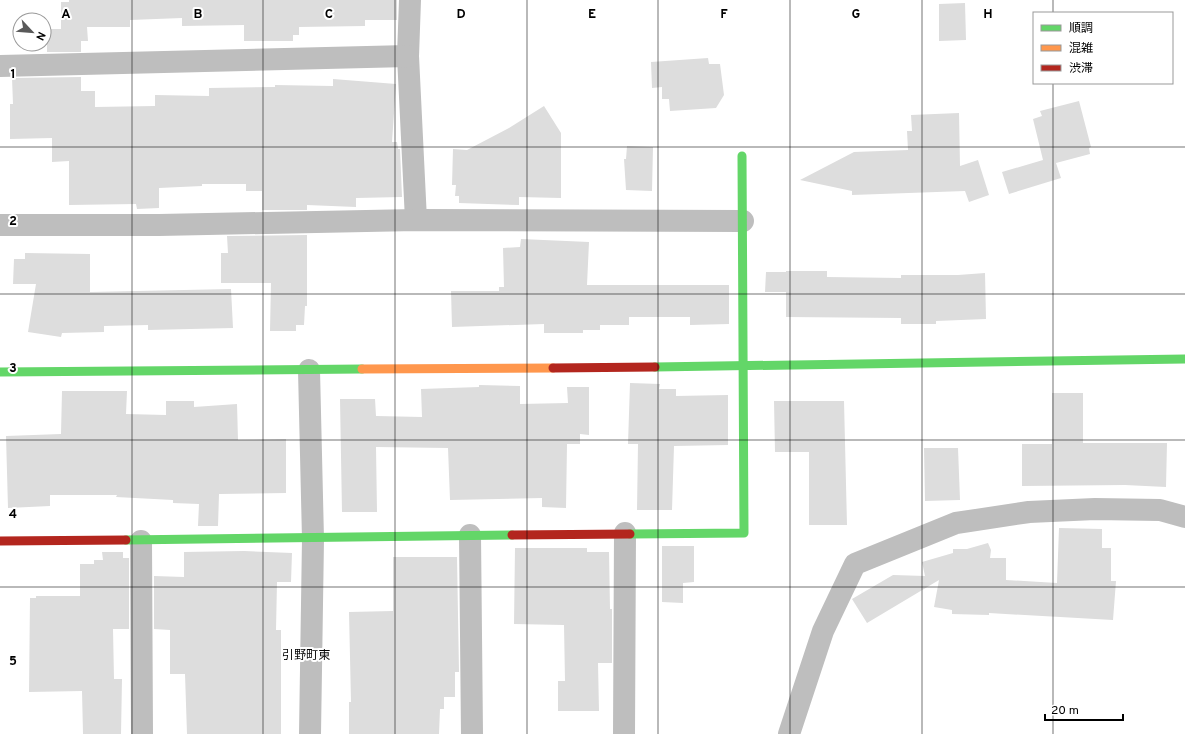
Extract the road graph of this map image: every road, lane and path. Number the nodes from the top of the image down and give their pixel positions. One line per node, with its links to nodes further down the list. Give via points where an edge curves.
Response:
1 (410, 0): 2 (street)
2 (408, 56): 3 (street); 5 (street)
3 (0, 66)
4 (742, 156): 6 (street)
5 (416, 220): 6 (street); 7 (street, via 167,225)
6 (742, 221): 9 (street)
7 (0, 225)
8 (1185, 359): 9 (street)
9 (743, 366): 10 (street); 13 (street, via 744,533)
10 (309, 370): 11 (street); 15 (street)
11 (0, 372)
12 (1185, 517): 22 (street, via 1160,510 1029,512 956,523 855,564 823,631)
13 (625, 533): 14 (street); 21 (street)
14 (470, 535): 15 (street); 20 (street)
15 (313, 539): 17 (street); 19 (street)
16 (0, 541): 17 (street)
17 (142, 541): 18 (street)
18 (142, 734)
19 (310, 734)
20 (472, 734)
21 (624, 734)
22 (789, 734)

